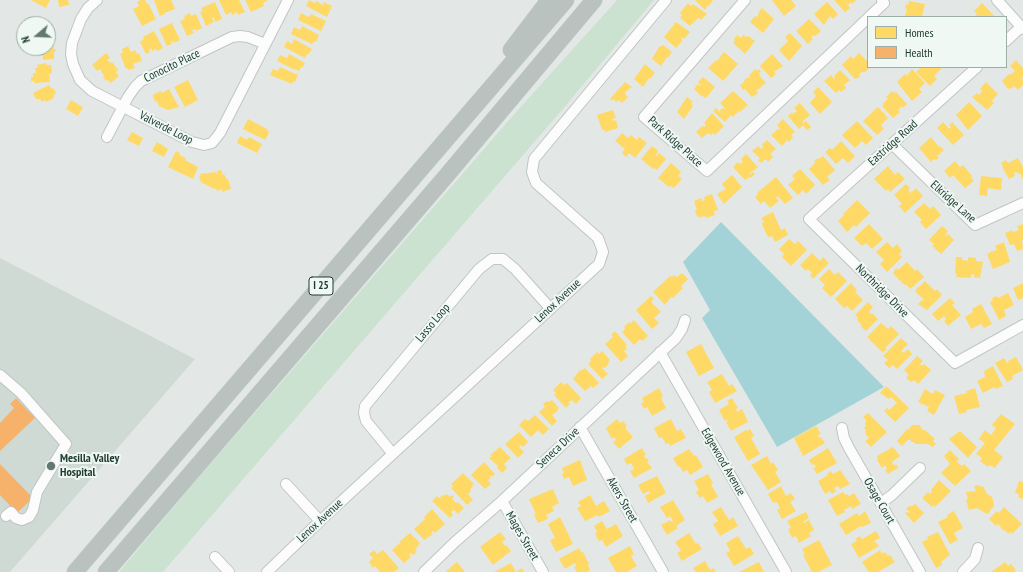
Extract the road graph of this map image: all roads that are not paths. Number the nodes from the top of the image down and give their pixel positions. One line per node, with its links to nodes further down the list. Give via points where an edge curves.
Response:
1 (97, 0): 16 (street, Valverde Loop, via 85,13 75,32 71,48 73,64 80,80 88,88)
2 (288, 0): 14 (street, Valverde Loop)
3 (549, 0): 17 (highway, via 503,59)
4 (566, 0): 17 (highway, I 25)
5 (595, 0): 39 (highway, I 25)
6 (666, 0): 22 (street, Lenox Avenue, via 534,159 532,172 536,183 598,238 603,252 599,264)
7 (745, 0): 11 (street, Park Ridge Place, via 644,117 707,171)
8 (882, 0): 10 (street, Park Ridge Place, via 884,3)
9 (997, 0): 12 (street)
10 (869, 16)
11 (867, 18)
12 (1022, 28): 13 (street)
13 (1007, 40)
14 (265, 44): 16 (street, Conocito Place, via 244,36 228,39 141,81); 16 (street, Valverde Loop, via 220,133 208,144 199,145 192,142)
15 (976, 68): 19 (street, Eastridge Road)
16 (122, 106): 18 (street, Conocito Place)
17 (458, 126): 38 (highway, I 25)
18 (106, 137)
19 (892, 144): 20 (street, Elkridge Lane, via 975,225); 21 (street, Eastridge Road)
20 (1023, 203)
21 (809, 219): 24 (street, Northridge Drive, via 955,363)
22 (550, 308): 29 (street, Lenox Avenue); 29 (street, Lasso Loop, via 503,259 492,259 479,269 365,406 366,421)
23 (685, 320): 25 (street, Seneca Drive, via 679,333)
24 (1023, 326)
25 (660, 352): 27 (street, Seneca Drive); 45 (street, Edgewood Avenue)
26 (0, 374): 34 (street, via 21,393 66,444 37,492 29,517 22,520 11,512)
27 (580, 427): 32 (street, Seneca Drive); 44 (street, Akers Street)
28 (842, 428): 33 (street, Osage Court, via 849,448)
29 (393, 454): 35 (street, Lenox Avenue)
30 (920, 468): 33 (street)
31 (286, 484): 35 (street)
32 (502, 501): 42 (street, Seneca Drive); 43 (street, Mages Street)
33 (881, 503): 46 (street, Osage Court)
34 (6, 516)
35 (320, 521): 41 (street, Lenox Avenue)
36 (978, 548): 47 (street, via 975,559)
37 (215, 557): 40 (street)
38 (75, 572)
39 (106, 572)
40 (229, 572)
41 (267, 572)
42 (424, 572)
43 (543, 572)
44 (663, 572)
45 (786, 572)
46 (920, 572)
47 (963, 572)

